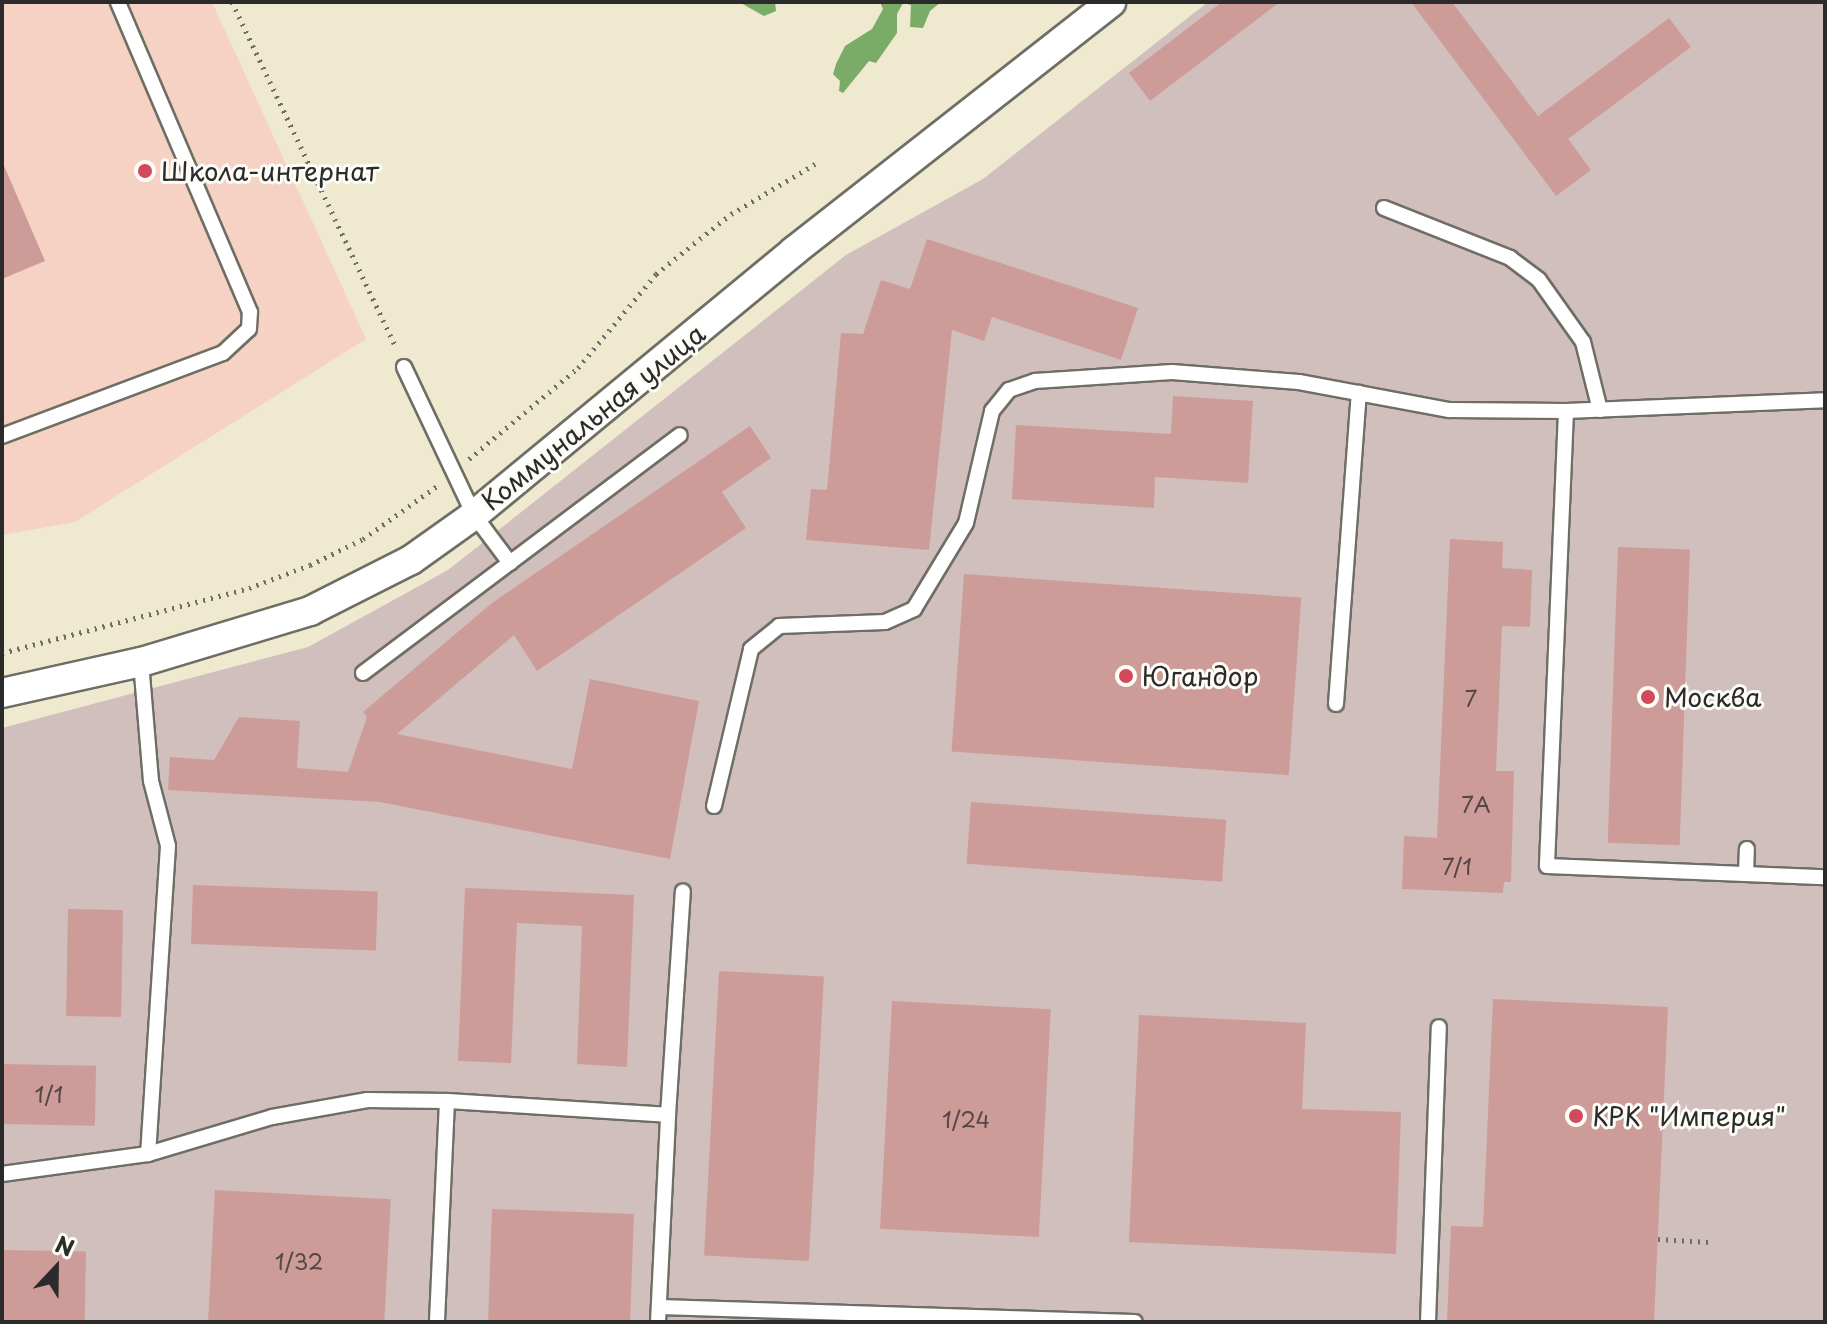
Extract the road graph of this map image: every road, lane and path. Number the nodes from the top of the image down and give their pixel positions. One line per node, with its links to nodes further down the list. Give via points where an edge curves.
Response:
1 (118, 2): 11 (lane, via 250,312 249,329 223,353)
2 (232, 2): 5 (path)
3 (1111, 2): 12 (street, Коммунальная улица, via 794,251)
4 (1384, 208): 8 (lane, via 1510,258 1539,280 1583,342)
5 (404, 367): 12 (lane)
6 (1359, 393): 9 (lane, via 1449,410); 17 (lane); 18 (lane, via 1172,372 1035,381 1009,390 992,411 966,523 914,609 885,622 779,626 751,649)
7 (1825, 400): 8 (lane)
8 (1600, 410): 9 (lane)
9 (1566, 411): 20 (lane, via 1547,866)
10 (680, 435): 13 (lane)
11 (2, 436)
12 (474, 515): 13 (lane); 14 (street, Коммунальная улица, via 411,560 310,611)
13 (510, 563): 15 (lane)
14 (141, 662): 16 (street, Коммунальная улица); 26 (lane, via 151,781 168,846)
15 (363, 673)
16 (2, 693)
17 (1336, 704)
18 (714, 806)
19 (1747, 849): 20 (lane)
20 (1746, 874): 21 (lane)
21 (1825, 877)
22 (683, 892): 25 (lane)
23 (1439, 1027): 34 (lane)
24 (447, 1101): 25 (lane); 26 (lane, via 367,1100 272,1117); 32 (lane)
25 (668, 1115): 30 (lane)
26 (148, 1154): 27 (lane)
27 (2, 1174)
28 (1658, 1239): 29 (path)
29 (1710, 1242)
30 (658, 1314): 31 (lane)
31 (873, 1318): 33 (lane)
32 (437, 1322)
33 (1135, 1322)
34 (1428, 1322)

